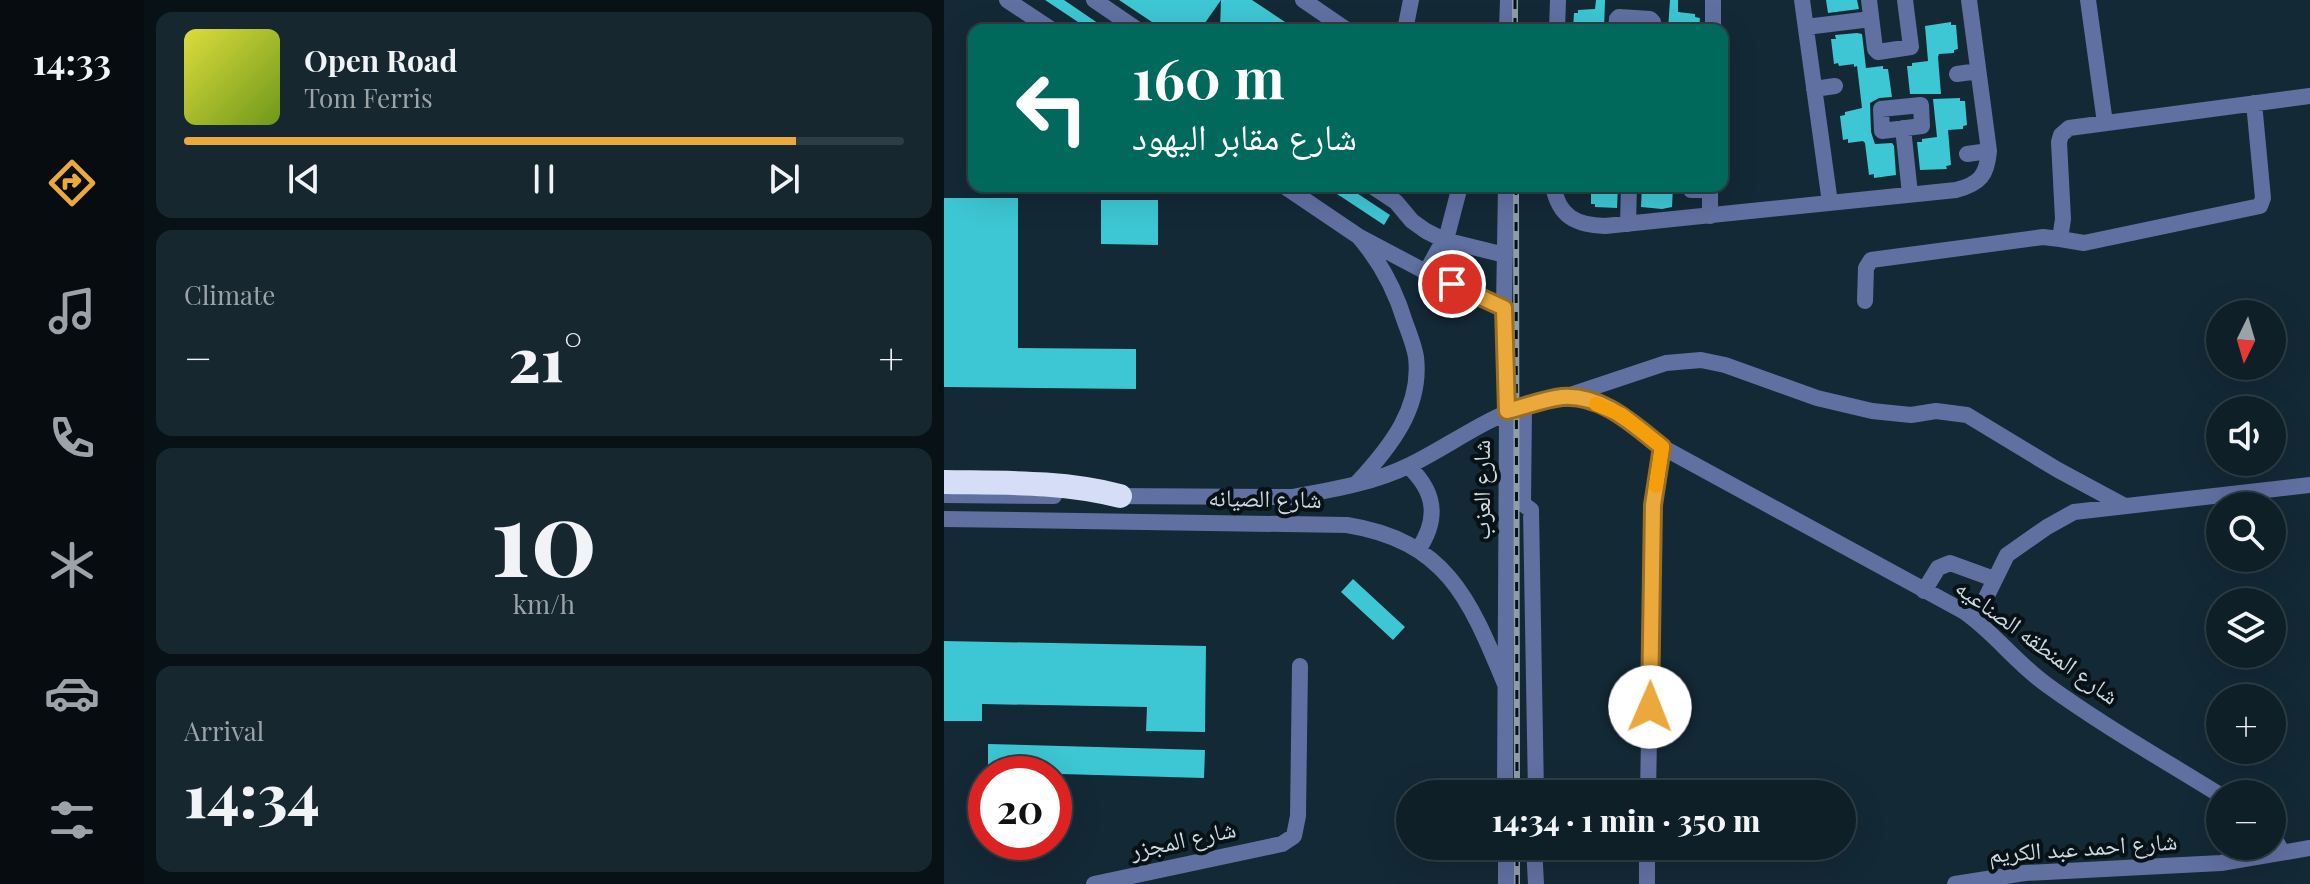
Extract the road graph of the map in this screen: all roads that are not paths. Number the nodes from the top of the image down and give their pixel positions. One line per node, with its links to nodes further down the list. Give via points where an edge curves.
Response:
1 (1007, 0): 14 (street)
2 (1094, 0): 15 (street)
3 (1303, 0): 16 (street)
4 (1411, 0): 17 (street)
5 (1508, 0): 18 (street)
6 (1558, 0): 19 (street)
7 (1713, 0): 22 (street)
8 (1802, 0): 23 (street)
9 (1869, 0): 13 (street)
10 (1905, 0): 13 (street, via 1911,47 1876,51)
11 (1969, 0): 24 (street)
12 (2088, 0): 30 (street)
13 (1871, 19): 23 (street)
14 (1043, 24)
15 (1129, 24)
16 (1338, 24)
17 (1406, 24)
18 (1507, 24)
19 (1557, 24)
20 (1617, 24): 21 (street, via 1619,17 1652,19)
21 (1652, 24)
22 (1713, 24)
23 (1806, 27): 27 (street)
24 (1978, 71): 25 (street); 32 (street)
25 (1957, 74)
26 (1835, 86): 27 (street)
27 (1814, 89): 42 (street)
28 (2310, 96): 29 (street)
29 (2254, 103): 30 (street); 46 (street, via 2260,206 2084,243)
30 (2105, 123): 46 (street, via 2069,128 2061,135)
31 (1903, 128): 41 (street)
32 (1989, 151): 33 (street); 41 (street, via 1981,178 1970,186)
33 (1967, 154)
34 (1293, 192): 45 (street)
35 (1381, 192): 47 (street, via 1412,221)
36 (1458, 192): 47 (street)
37 (1506, 192): 48 (street, شارع العزب)
38 (1554, 192): 44 (street, via 1568,216 1586,225)
39 (1629, 192): 44 (street)
40 (1710, 192): 43 (street)
41 (1910, 194): 42 (street)
42 (1830, 203): 43 (street)
43 (1710, 216): 44 (street)
44 (1628, 224)
45 (1358, 236): 49 (street); 58 (street, via 1395,291 1416,366 1402,426)
46 (2060, 239): 50 (street, via 1871,260)
47 (1444, 240): 48 (street); 49 (street)
48 (1505, 255): 51 (street, شارع العزب)
49 (1426, 272): 51 (street)
50 (1865, 301)
51 (1504, 308): 54 (street, شارع العزب)
52 (1563, 397): 53 (street, شارع الصيانه); 55 (street, شارع المنطقه الصناعيه, via 1622,415); 62 (street, شارع الصيانه, via 1666,363 1713,363 1872,411 1967,415)
53 (1524, 407): 54 (street, شارع الصيانه); 71 (street, via 1523,504 1531,510)
54 (1507, 411): 56 (street, شارع الصيانه); 69 (street, شارع العزب)
55 (1662, 447): 66 (street, شارع المنطقه الصناعيه); 72 (street, via 1653,505)
56 (1408, 466): 58 (street, شارع الصيانه); 64 (street, via 1424,484 1432,506)
57 (944, 482): 61 (highway, via 1053,484)
58 (1357, 483): 61 (street, شارع الصيانه, via 1292,497)
59 (2310, 485): 62 (street)
60 (944, 495): 61 (street, شارع الصيانه)
61 (1120, 496)
62 (2123, 505): 65 (street, via 2074,512 2047,527 2007,555)
63 (944, 519): 64 (street, شارع الصيانه, via 1347,525 1377,531)
64 (1418, 550): 69 (street, شارع الصيانه, via 1464,596)
65 (1994, 579): 66 (street, via 1950,563 1938,568); 67 (street)
66 (1924, 591): 67 (street, شارع المنطقه الصناعيه)
67 (1975, 620): 73 (street, شارع المنطقه الصناعيه, via 2047,685)
68 (1300, 666): 81 (street, شارع المجزر, via 1294,836 1282,844)
69 (1505, 684): 70 (street, شارع العزب)
70 (1505, 780)
71 (1536, 780)
72 (1648, 780)
73 (2206, 786)
74 (2310, 848): 75 (street, شارع احمد عبد الكريم)
75 (2286, 851)
76 (1506, 860): 82 (street)
77 (1535, 860): 83 (street)
78 (1647, 860): 84 (street)
79 (2238, 860): 80 (street, شارع احمد عبد الكريم)
80 (2130, 876): 85 (street, شارع احمد عبد الكريم, via 2013,874)
81 (1094, 884)
82 (1506, 884)
83 (1536, 884)
84 (1647, 884)
85 (1955, 884)

